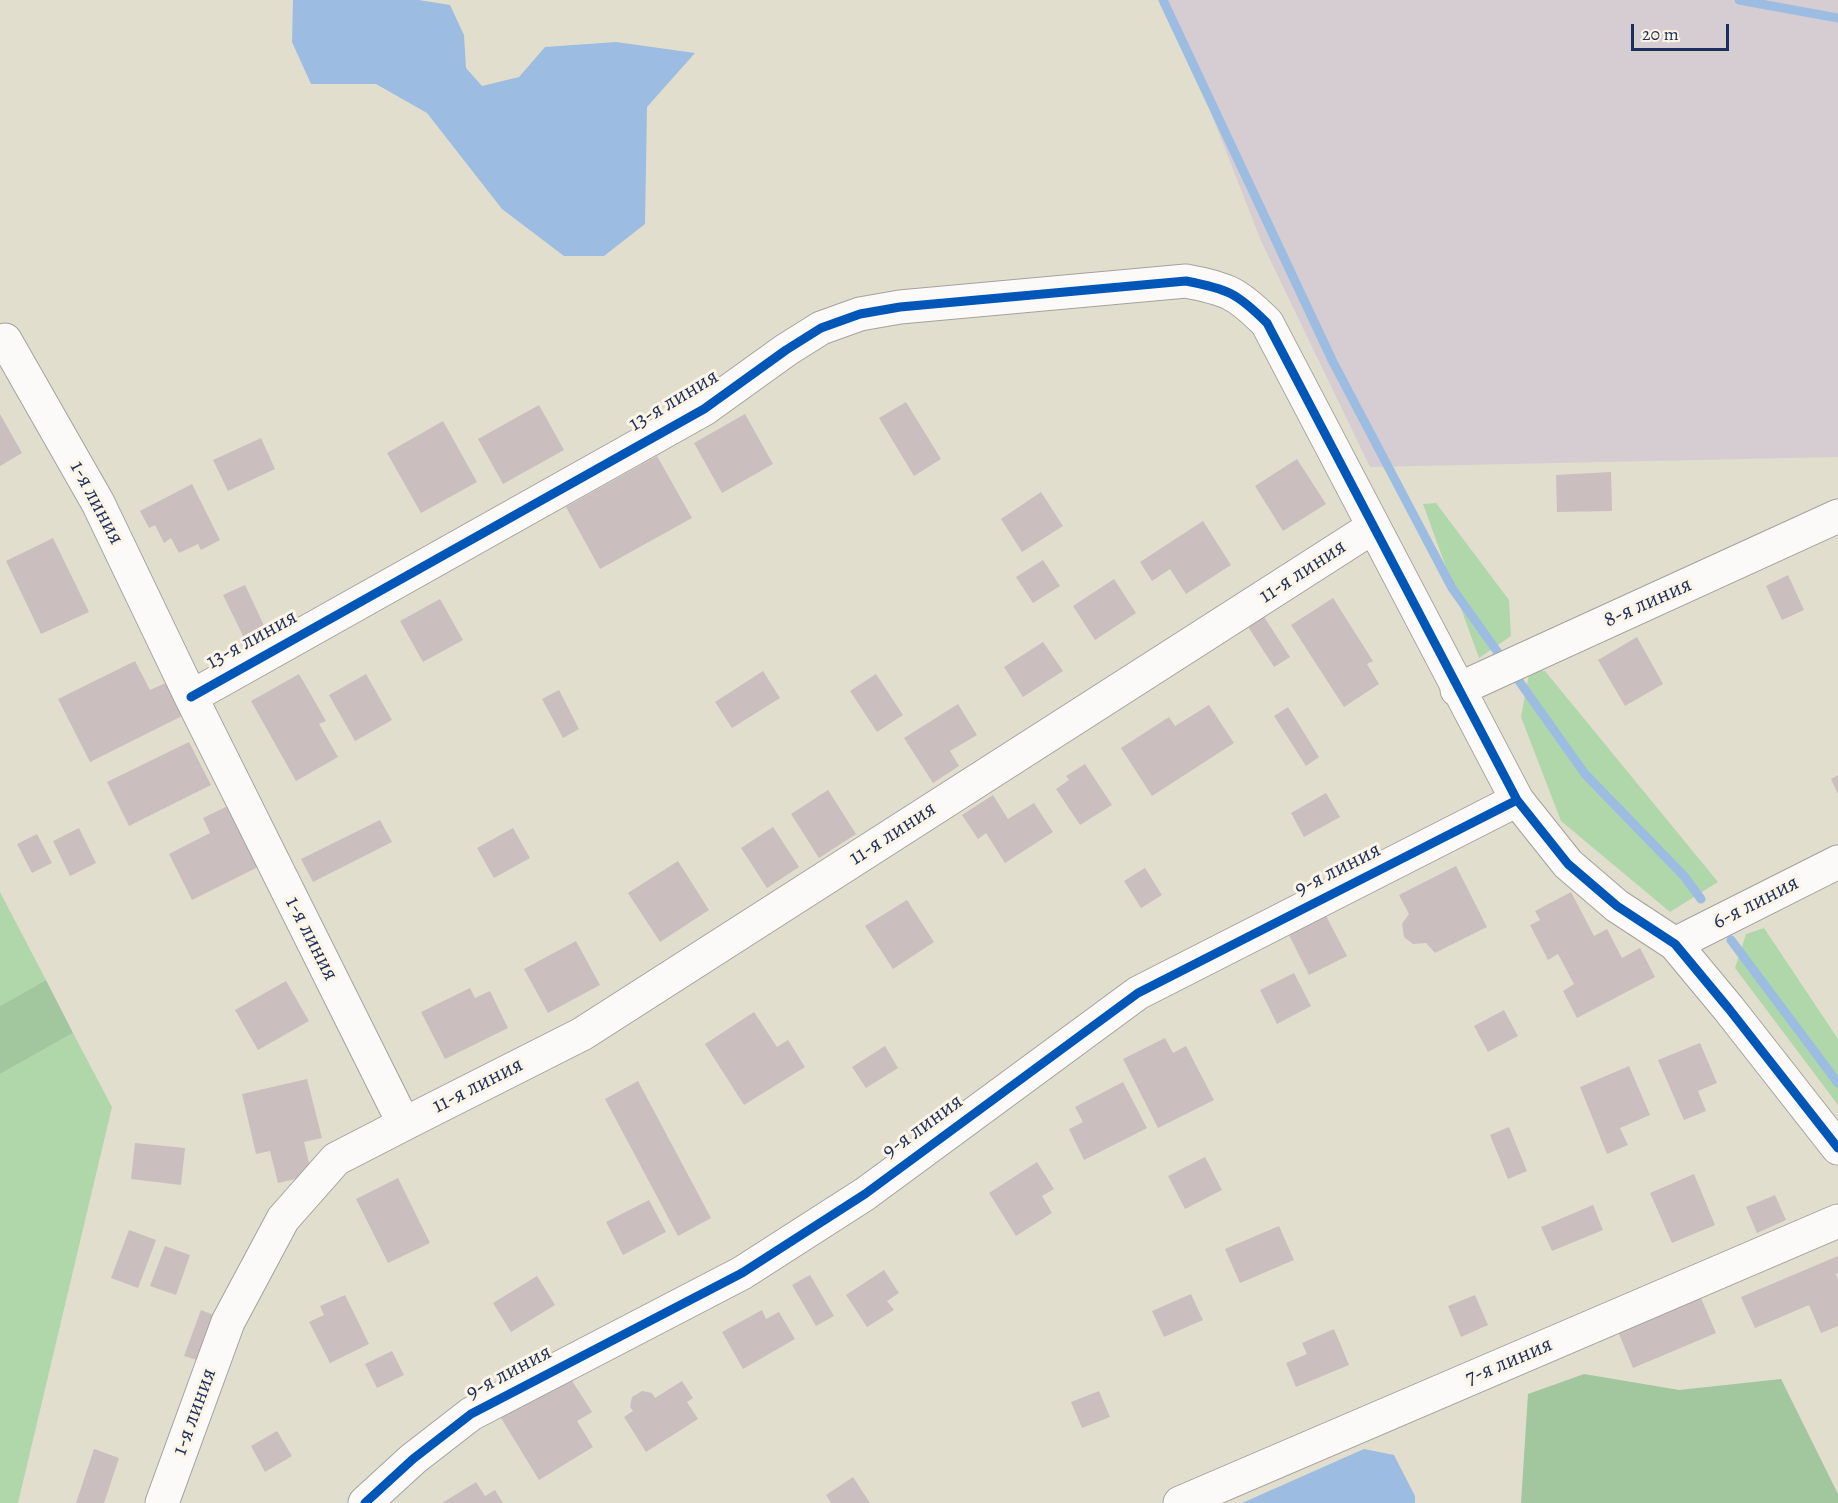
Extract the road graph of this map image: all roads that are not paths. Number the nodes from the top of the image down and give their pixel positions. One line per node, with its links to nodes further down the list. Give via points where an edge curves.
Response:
1 (5, 340): 5 (street, 1-я линия, via 98,503)
2 (1838, 516): 4 (street, 8-я линия)
3 (1373, 527): 4 (street, 13-я линия); 5 (street, 13-я линия, via 1267,324 1245,301 1220,288 1186,281 900,307 860,314 821,328 704,409); 9 (street, 11-я линия, via 582,1034)
4 (1457, 690): 6 (street, 13-я линия)
5 (190, 697): 9 (street, 1-я линия)
6 (1517, 800): 8 (street, 13-я линия, via 1568,864 1617,906); 13 (street, 9-я линия, via 1138,993 865,1194 741,1273 471,1414)
7 (1838, 862): 8 (street, 6-я линия)
8 (1675, 944): 10 (street, 13-я линия)
9 (404, 1124): 12 (street, 1-я линия, via 336,1159 283,1218 228,1322)
10 (1838, 1148)
11 (1838, 1221): 14 (street, 7-я линия)
12 (162, 1503)
13 (365, 1503)
14 (1180, 1503)

